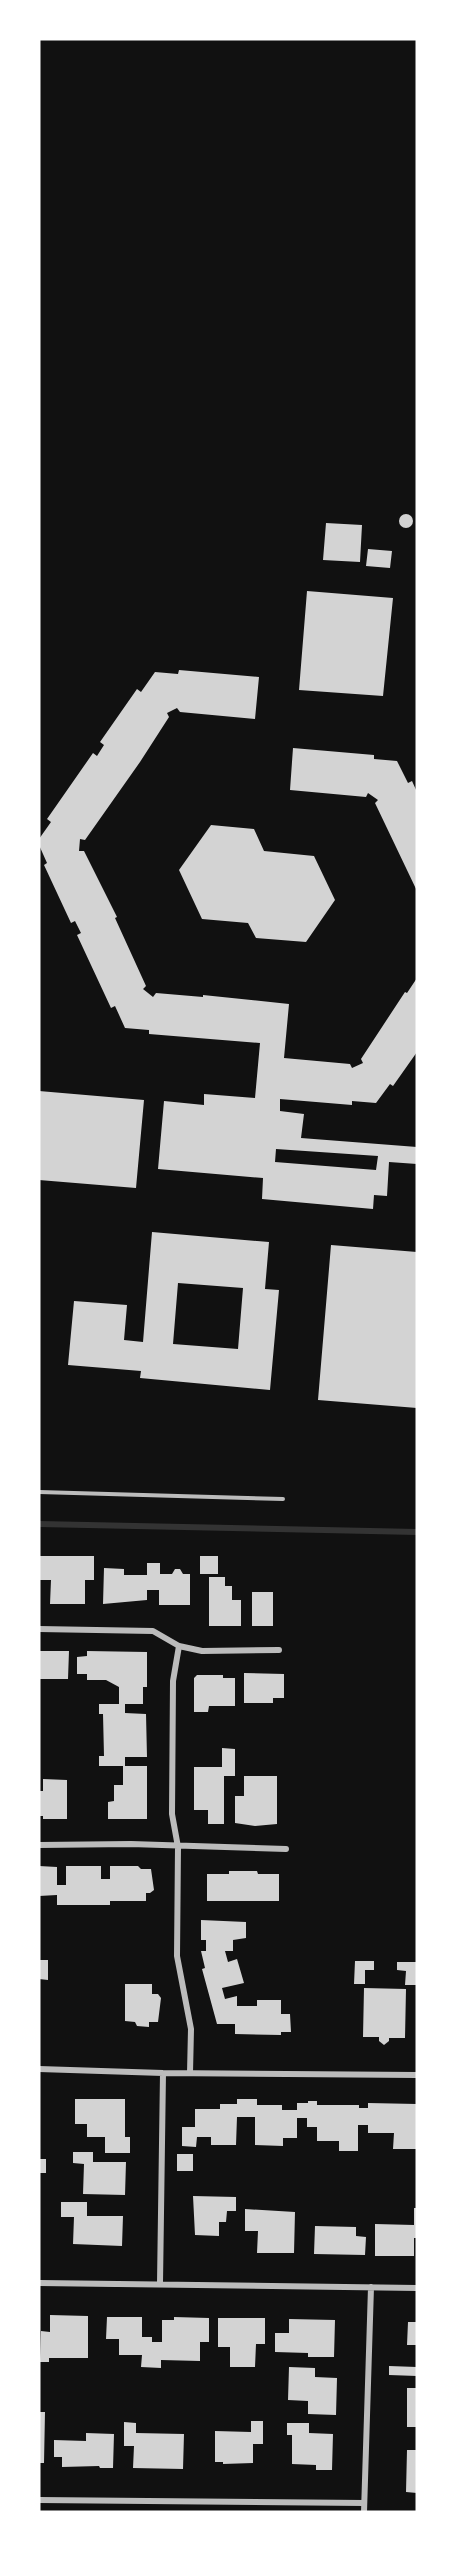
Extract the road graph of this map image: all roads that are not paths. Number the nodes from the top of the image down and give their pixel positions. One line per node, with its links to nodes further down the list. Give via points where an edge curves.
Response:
1 (39, 1492): 2 (lane)
2 (283, 1499)
3 (39, 1629): 4 (street, via 153,1631)
4 (179, 1646): 5 (street, via 202,1651); 7 (street, via 172,1692 172,1814)
5 (279, 1650)
6 (39, 1845): 7 (street)
7 (178, 1847): 8 (street); 11 (street, via 177,1956 191,2029)
8 (286, 1849)
9 (39, 2069): 10 (street)
10 (163, 2073): 11 (street); 14 (street)
11 (190, 2073): 12 (street)
12 (417, 2075)
13 (39, 2283): 14 (street)
14 (160, 2283): 15 (street)
15 (370, 2287): 16 (street); 18 (street)
16 (417, 2288)
17 (39, 2500): 18 (street)
18 (364, 2503): 19 (street)
19 (364, 2512)

